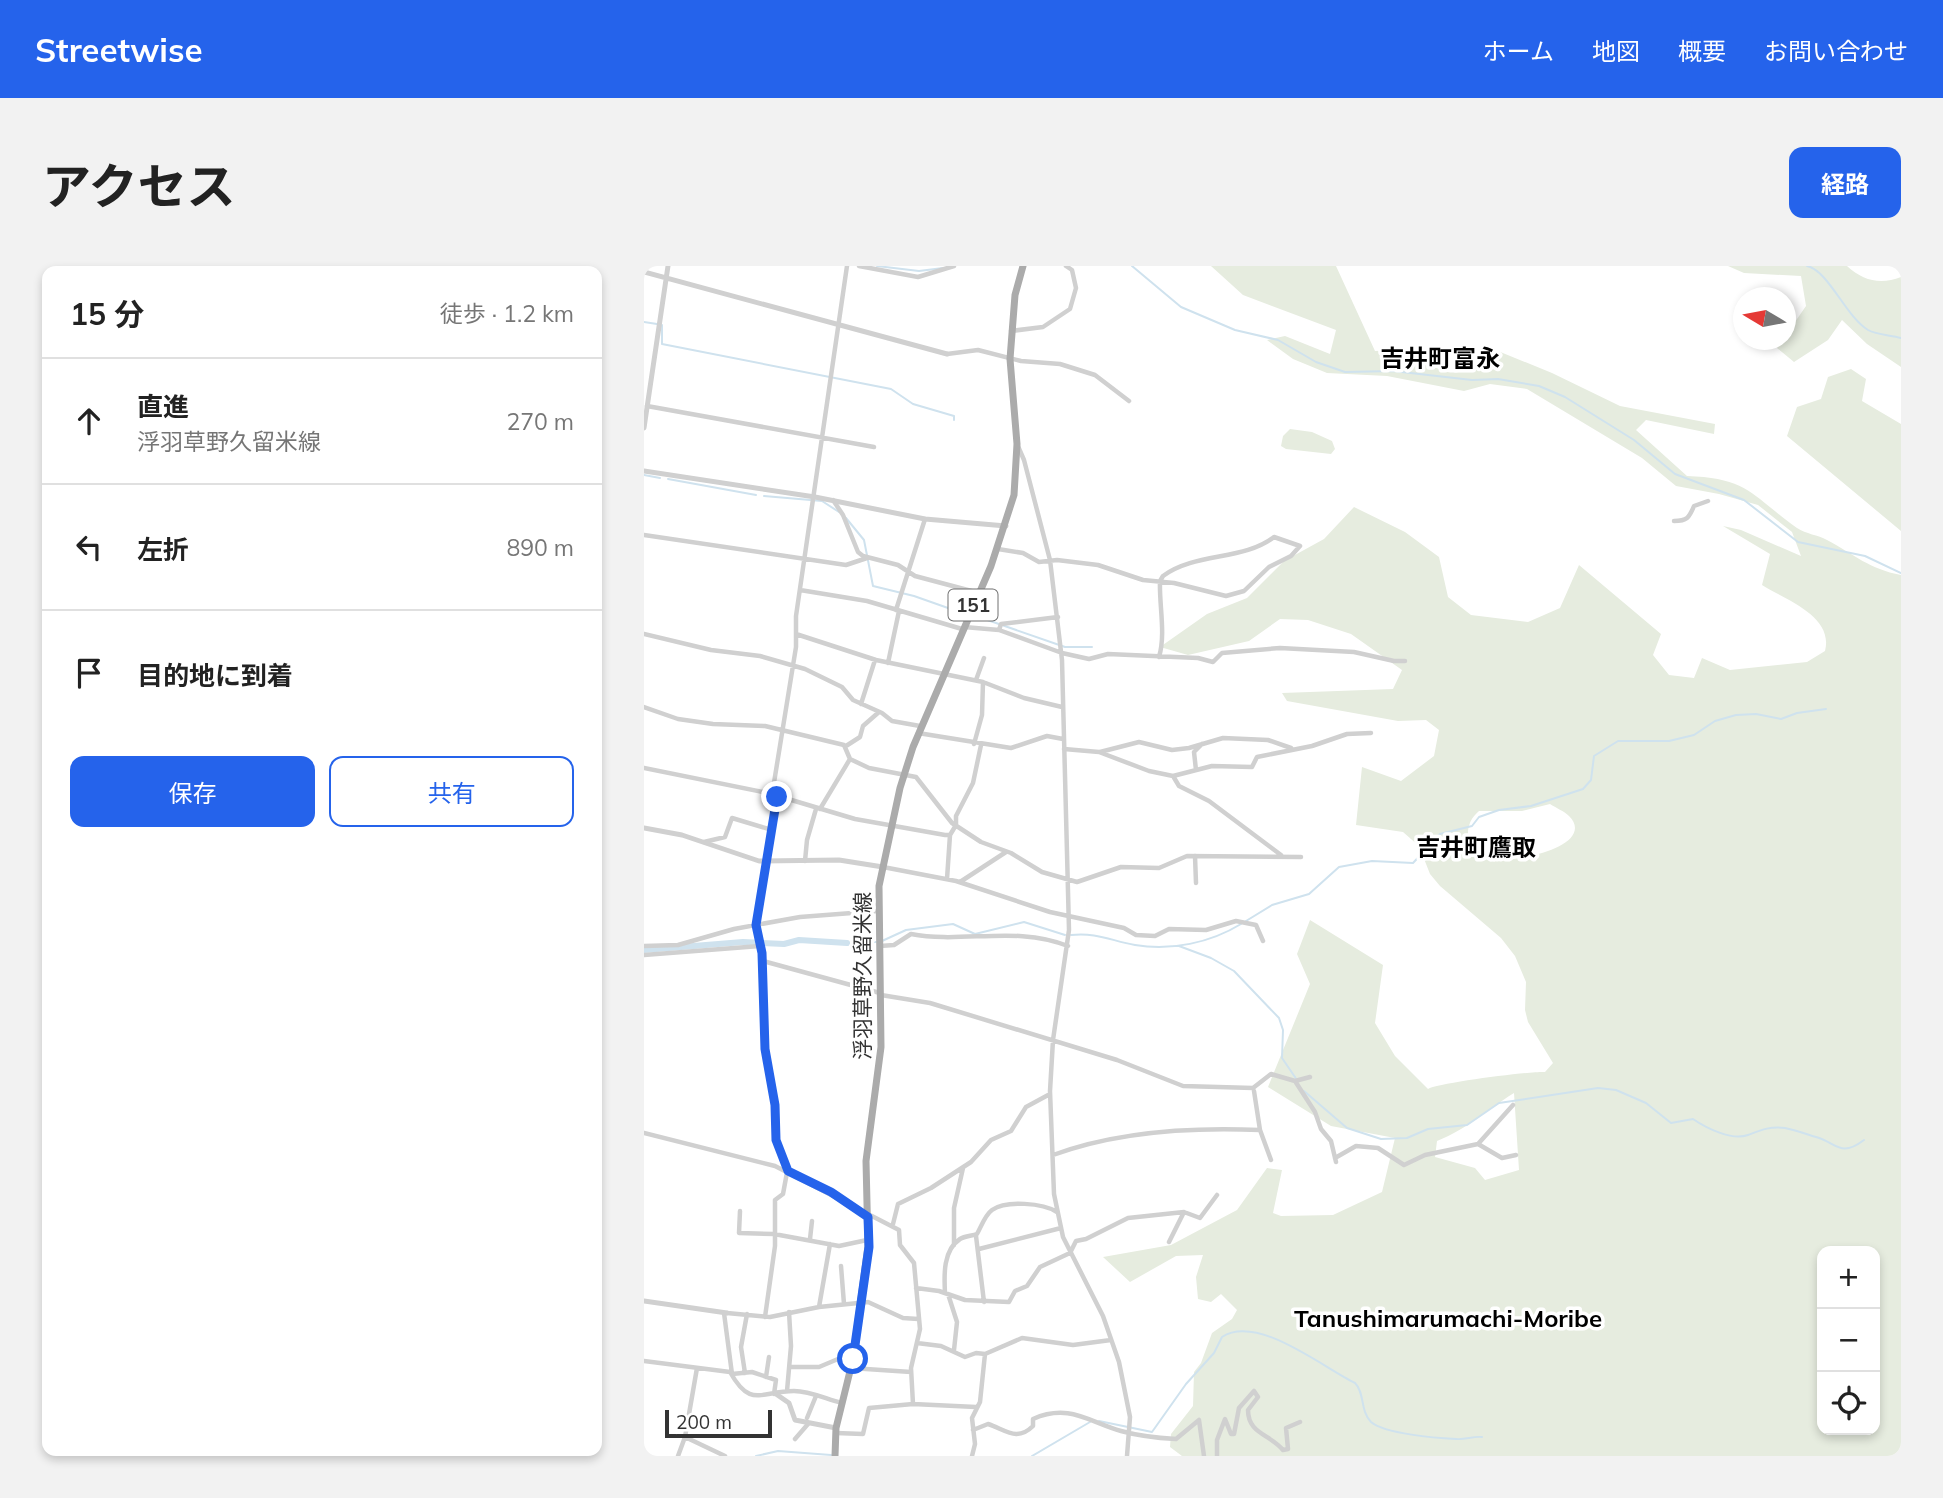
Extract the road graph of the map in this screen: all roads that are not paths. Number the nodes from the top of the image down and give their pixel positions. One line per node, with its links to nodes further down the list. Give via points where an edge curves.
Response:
1 (668, 266): 8 (street)
2 (847, 266): 9 (street)
3 (859, 266): 4 (street, via 918,277)
4 (954, 266)
5 (1023, 266): 10 (main road, 浮羽草野久留米線 / 151, via 1014,295)
6 (1066, 266): 10 (street, via 1072,270 1076,288 1070,309 1043,327)
7 (644, 272): 8 (street)
8 (666, 278): 9 (street); 14 (street)
9 (841, 323): 11 (street); 18 (street)
10 (1011, 331): 12 (main road, 浮羽草野久留米線 / 151)
11 (947, 354): 12 (street, via 978,350)
12 (1010, 359): 15 (street, via 1060,364 1095,375); 19 (main road, 浮羽草野久留米線 / 151)
13 (644, 364): 14 (street)
14 (653, 366): 16 (street)
15 (1129, 401)
16 (647, 406): 17 (street); 18 (street)
17 (644, 428)
18 (824, 440): 20 (street); 22 (street)
19 (1017, 444): 27 (main road, 浮羽草野久留米線 / 151, via 1017,480); 32 (street)
20 (874, 447)
21 (644, 471): 22 (street)
22 (815, 499): 23 (street); 30 (street)
23 (833, 500): 25 (street); 31 (street, via 858,552)
24 (1708, 501): 26 (street, via 1694,506 1684,521)
25 (925, 519): 27 (street); 33 (street)
26 (1674, 521)
27 (1006, 526): 29 (main road, 浮羽草野久留米線 / 151)
28 (644, 535): 30 (street)
29 (998, 549): 32 (street, via 1023,553 1040,562); 36 (main road, 浮羽草野久留米線 / 151)
30 (805, 557): 31 (street, via 846,565); 35 (street)
31 (869, 558): 33 (street)
32 (1050, 560): 34 (street, via 1098,565); 38 (street)
33 (907, 572): 36 (street); 37 (street)
34 (1160, 581): 34 (street, via 1213,595 1237,596 1269,566 1291,556 1300,546 1274,537 1263,545 1194,560); 44 (street, via 1163,638)
35 (800, 590): 37 (street, via 860,599); 42 (street)
36 (979, 593): 40 (main road, 浮羽草野久留米線 / 151)
37 (898, 611): 40 (street); 48 (street)
38 (1058, 617): 39 (street); 43 (street)
39 (1000, 627): 40 (street); 43 (street)
40 (962, 628): 50 (main road, 浮羽草野久留米線 / 151)
41 (644, 634): 49 (street)
42 (796, 634): 46 (street); 49 (street)
43 (1062, 648): 44 (street, via 1089,659 1108,654); 55 (street)
44 (1159, 657): 47 (street, via 1213,662 1223,653 1280,648 1354,652)
45 (984, 658): 51 (street)
46 (875, 660): 48 (street); 53 (street)
47 (1405, 661)
48 (888, 663): 50 (street)
49 (793, 666): 53 (street, via 842,687); 57 (street)
50 (942, 674): 51 (street); 58 (main road, 浮羽草野久留米線 / 151)
51 (976, 680): 52 (street)
52 (983, 682): 55 (street); 61 (street, via 982,715)
53 (861, 704): 56 (street)
54 (644, 707): 57 (street, via 699,723)
55 (1062, 707): 60 (street)
56 (879, 712): 58 (street, via 892,722); 64 (street, via 863,726 860,737)
57 (783, 729): 64 (street); 75 (street)
58 (919, 730): 61 (street); 72 (main road, 浮羽草野久留米線 / 151)
59 (1371, 733): 66 (street, via 1347,734)
60 (1063, 739): 63 (street, via 1047,736 1011,748); 65 (street)
61 (974, 744): 63 (street)
62 (1202, 744): 66 (street, via 1223,738 1268,740); 67 (street, via 1172,750 1139,742); 71 (street, via 1194,752)
63 (981, 745): 78 (street, via 973,783)
64 (846, 746): 68 (street)
65 (1064, 749): 67 (street); 90 (street)
66 (1292, 749): 69 (street, via 1257,757)
67 (1099, 752): 73 (street)
68 (850, 760): 72 (street); 76 (street)
69 (1249, 767): 71 (street); 74 (street)
70 (644, 768): 75 (street)
71 (1196, 770): 73 (street)
72 (903, 775): 77 (main road, 浮羽草野久留米線 / 151); 78 (street, via 919,780)
73 (1173, 776): 84 (street, via 1179,786 1218,807)
74 (1256, 776)
75 (775, 796): 76 (street); 80 (street)
76 (818, 809): 77 (street); 87 (street)
77 (892, 824): 81 (street); 89 (main road, 浮羽草野久留米線 / 151)
78 (956, 825): 81 (street); 83 (street)
79 (644, 828): 82 (street)
80 (772, 830): 82 (street, via 732,818 725,837); 88 (street)
81 (950, 835): 91 (street)
82 (704, 842): 88 (street)
83 (1006, 852): 90 (street, via 1042,872); 92 (street)
84 (1281, 855): 85 (street); 86 (street)
85 (1195, 856): 90 (street, via 1159,868 1121,867 1085,881); 93 (street)
86 (1301, 857)
87 (805, 861): 88 (street); 89 (street, via 839,860)
88 (766, 862): 96 (street)
89 (883, 867): 91 (street); 94 (main road, 浮羽草野久留米線 / 151)
90 (1066, 878): 95 (street)
91 (947, 879): 92 (street)
92 (959, 883): 95 (street)
93 (1196, 883)
94 (877, 911): 96 (street); 98 (main road, 浮羽草野久留米線 / 151)
95 (1069, 915): 97 (street, via 1136,935 1155,936 1169,929 1206,930 1236,921 1256,925); 101 (street)
96 (756, 925): 99 (street, via 678,945); 100 (street)
97 (1263, 941)
98 (879, 943): 101 (street, via 890,946 911,934 930,939 988,935 1043,936); 104 (main road, 浮羽草野久留米線 / 151)
99 (644, 946)
100 (760, 946): 102 (street); 103 (street)
101 (1068, 946): 105 (street)
102 (644, 955)
103 (763, 961): 104 (street); 118 (street, via 765,1049 776,1140)
104 (880, 994): 105 (street, via 930,1003); 123 (main road, 浮羽草野久留米線 / 151, via 880,1063 866,1161)
105 (1053, 1040): 107 (street, via 1184,1086 1253,1088 1271,1074); 109 (street)
106 (1310, 1077): 107 (street)
107 (1295, 1081): 113 (street, via 1331,1141 1335,1160 1356,1146 1378,1148 1404,1165 1425,1155)
108 (1254, 1091): 111 (street)
109 (1050, 1094): 114 (street); 117 (street, via 1026,1107 1011,1131 991,1140)
110 (1513, 1105): 113 (street)
111 (1260, 1130): 114 (street, via 1212,1128 1124,1137 1073,1146); 116 (street)
112 (644, 1133): 118 (street)
113 (1478, 1144): 115 (street, via 1502,1158)
114 (1053, 1155): 121 (street)
115 (1516, 1155)
116 (1271, 1160)
117 (963, 1167): 125 (street, via 898,1204); 133 (street, via 954,1208)
118 (788, 1171): 123 (street); 127 (street, via 783,1195 775,1200)
119 (1217, 1195): 122 (street, via 1200,1217)
120 (740, 1211): 127 (street, via 739,1233)
121 (1057, 1212): 126 (street); 128 (street, via 1003,1205 991,1211)
122 (1184, 1212): 131 (street); 135 (street, via 1128,1218 1076,1241)
123 (868, 1217): 125 (street); 130 (main road, 浮羽草野久留米線 / 151)
124 (812, 1221): 129 (street)
125 (893, 1224): 137 (street, via 899,1230 900,1245 914,1264)
126 (1061, 1228): 134 (street); 135 (street)
127 (774, 1234): 129 (street); 147 (street)
128 (976, 1236): 133 (street, via 961,1239); 134 (street)
129 (810, 1239): 132 (street)
130 (869, 1239): 132 (street); 141 (main road, 浮羽草野久留米線 / 151)
131 (1169, 1242)
132 (830, 1244): 143 (street)
133 (953, 1249): 138 (street, via 944,1266)
134 (979, 1249): 140 (street)
135 (1070, 1253): 140 (street, via 1040,1267 1009,1302); 149 (street)
136 (841, 1266): 142 (street)
137 (916, 1289): 138 (street); 148 (street)
138 (946, 1293): 140 (street); 151 (street, via 957,1322)
139 (644, 1301): 145 (street)
140 (984, 1302)
141 (861, 1303): 142 (street); 148 (street, via 874,1303 903,1318); 155 (main road, 浮羽草野久留米線 / 151)
142 (844, 1304): 143 (street)
143 (820, 1307): 144 (street)
144 (789, 1312): 147 (street); 156 (street)
145 (726, 1313): 146 (street); 160 (street)
146 (747, 1314): 147 (street); 159 (street, via 741,1347)
147 (765, 1317)
148 (918, 1319): 150 (street)
149 (1111, 1340): 152 (street, via 1073,1345 1023,1338); 172 (street, via 1126,1389)
150 (917, 1343): 151 (street); 158 (street)
151 (954, 1350): 152 (street, via 965,1357)
152 (985, 1354): 167 (street, via 981,1402)
153 (769, 1357): 161 (street)
154 (644, 1361): 157 (street)
155 (852, 1363): 156 (street, via 838,1359 819,1367); 158 (street); 165 (main road, 浮羽草野久留米線 / 151)
156 (790, 1367): 162 (street)
157 (697, 1368): 160 (street); 173 (street)
158 (911, 1372): 166 (street)
159 (745, 1373): 160 (street); 161 (street)
160 (732, 1374): 163 (street, via 744,1393)
161 (766, 1377): 163 (street, via 776,1380)
162 (787, 1392): 163 (street); 164 (street)
163 (775, 1394): 168 (street, via 789,1403 795,1420)
164 (816, 1396): 165 (street); 168 (street)
165 (842, 1403): 170 (main road, 浮羽草野久留米線 / 151)
166 (913, 1404): 167 (street); 170 (street, via 869,1408 863,1434)
167 (976, 1407): 171 (street)
168 (808, 1421): 170 (street); 174 (street)
169 (1300, 1422): 181 (street, via 1286,1428 1289,1449 1283,1450 1251,1422 1248,1409 1258,1397 1254,1391 1239,1408 1233,1434 1225,1419)
170 (836, 1430): 175 (main road, 浮羽草野久留米線 / 151)
171 (973, 1430): 172 (street, via 988,1424 1017,1435 1033,1426 1033,1419 1061,1413 1084,1415); 178 (street)
172 (1129, 1433): 179 (street); 180 (street, via 1176,1439 1199,1420)
173 (685, 1437): 176 (street); 177 (street)
174 (795, 1439)
175 (835, 1454)
176 (678, 1456)
177 (725, 1456)
178 (972, 1456)
179 (1127, 1456)
180 (1204, 1456)
181 (1217, 1456)

